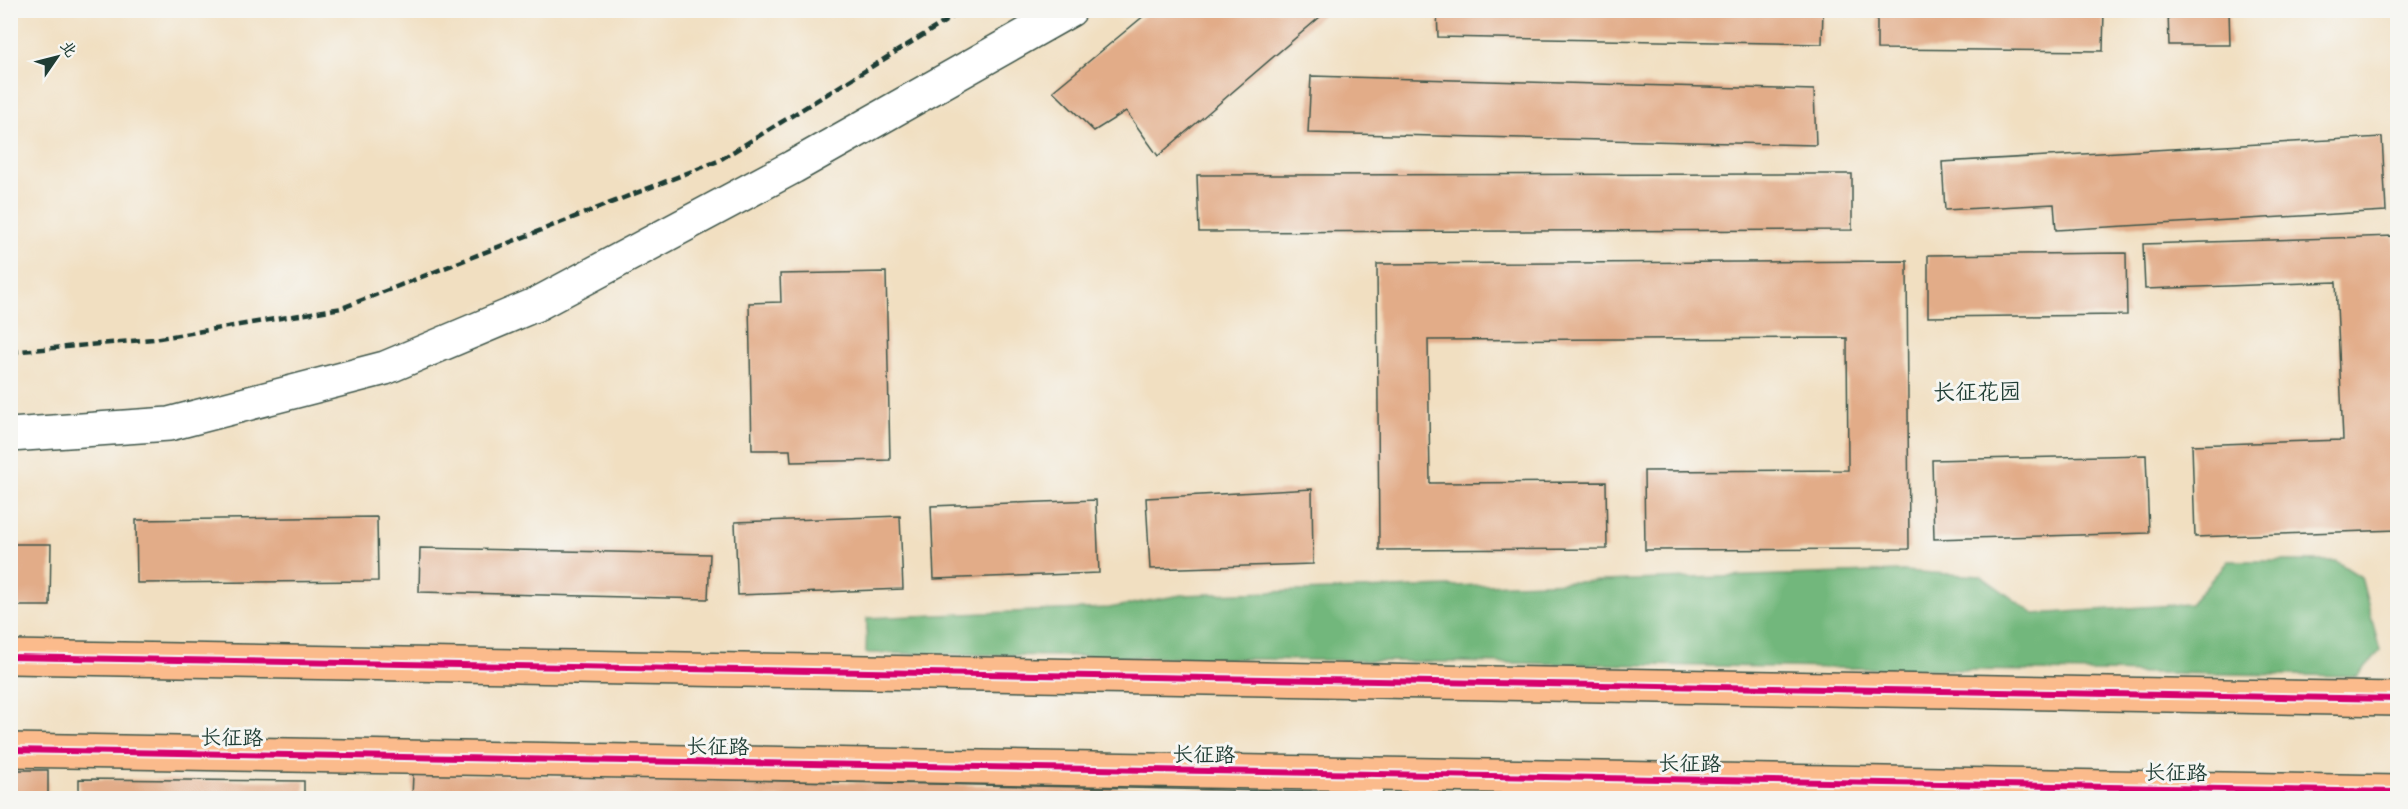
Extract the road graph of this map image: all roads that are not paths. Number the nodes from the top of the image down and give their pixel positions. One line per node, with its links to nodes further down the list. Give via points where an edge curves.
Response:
1 (1070, 10): 2 (lane, via 793,167 537,304 386,368 169,424)
2 (10, 435)
3 (10, 657): 4 (main road)
4 (2397, 699)
5 (10, 750): 6 (main road, 长征路)
6 (1366, 786): 7 (main road, 长征路)
7 (2397, 792)

